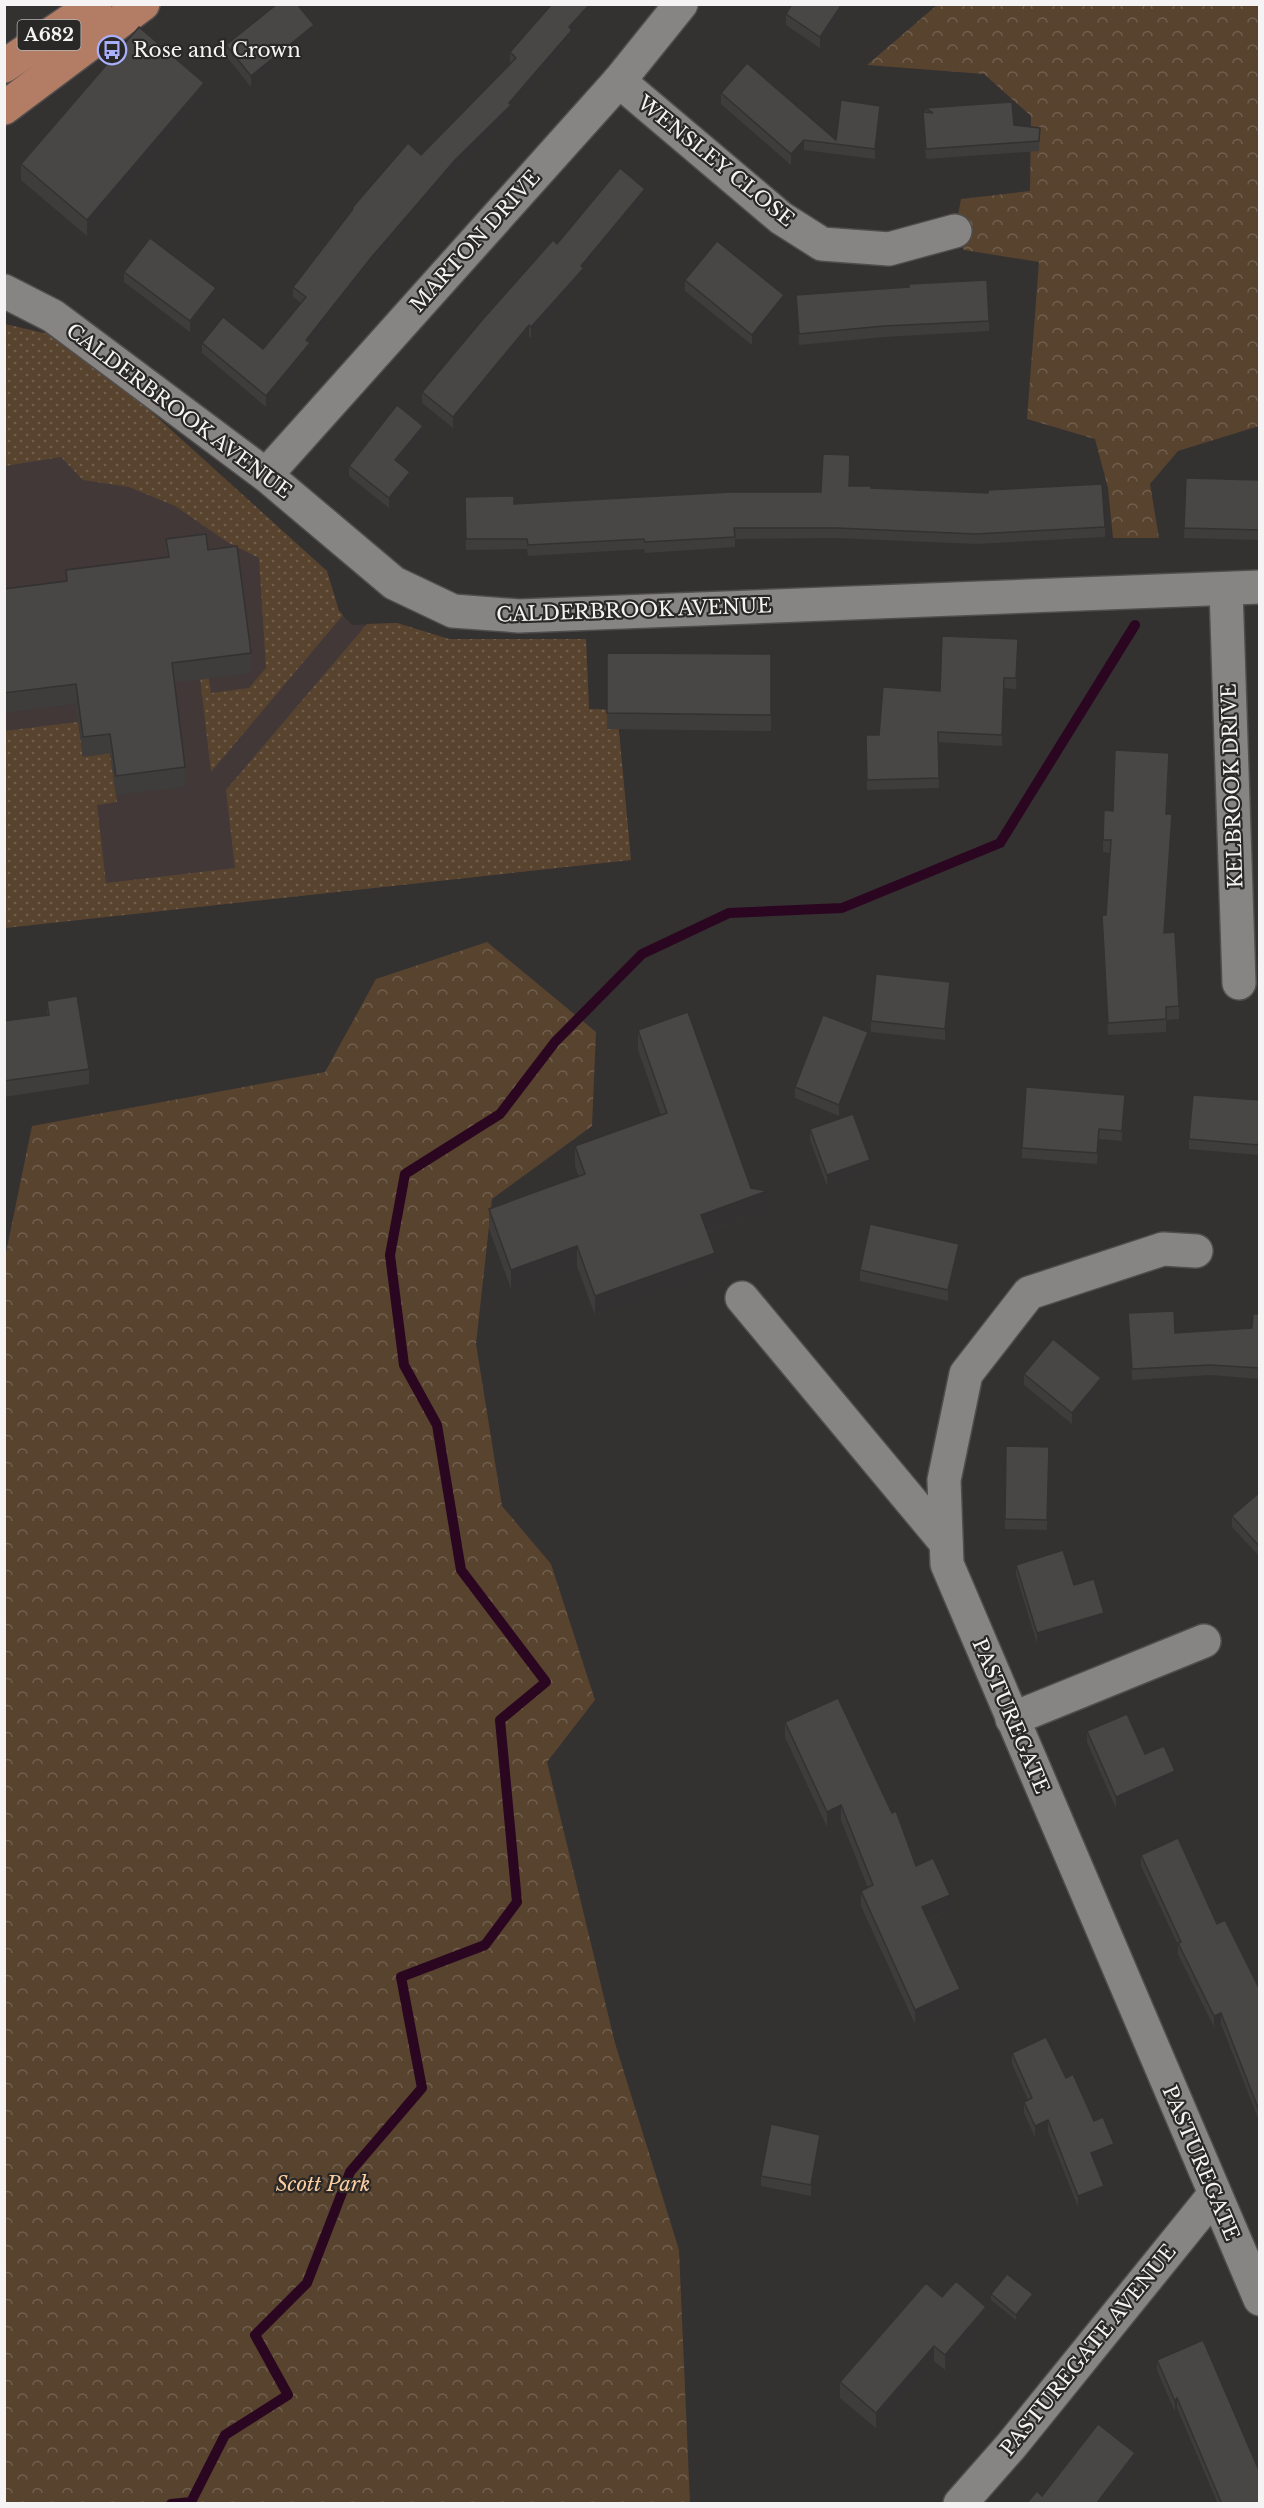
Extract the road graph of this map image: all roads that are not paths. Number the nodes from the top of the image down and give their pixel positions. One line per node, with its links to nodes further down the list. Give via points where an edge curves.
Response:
1 (95, 4): 4 (main road, A682)
2 (142, 4): 6 (main road, A682)
3 (681, 4): 5 (street, MARTON DRIVE)
4 (4, 66)
5 (619, 81): 7 (street, WENSLEY CLOSE, via 781,218 822,244 889,249); 9 (street, MARTON DRIVE)
6 (4, 108)
7 (955, 231)
8 (4, 291): 9 (street, CALDERBROOK AVENUE, via 53,316)
9 (266, 475): 11 (street, CALDERBROOK AVENUE, via 394,583 453,611 519,616)
10 (1260, 587): 11 (street, CALDERBROOK AVENUE)
11 (1226, 589): 12 (street, KELBROOK DRIVE)
12 (1239, 983)
13 (1196, 1251): 15 (street, PASTUREGATE, via 1163,1249 1029,1293 966,1374 944,1480)
14 (742, 1298): 15 (street)
15 (946, 1543): 17 (street, PASTUREGATE, via 947,1564)
16 (1204, 1641): 17 (street)
17 (1012, 1719): 18 (street, PASTUREGATE)
18 (1214, 2195): 19 (street, PASTUREGATE); 20 (street, PASTUREGATE AVENUE)
19 (1260, 2300)
20 (960, 2504)

